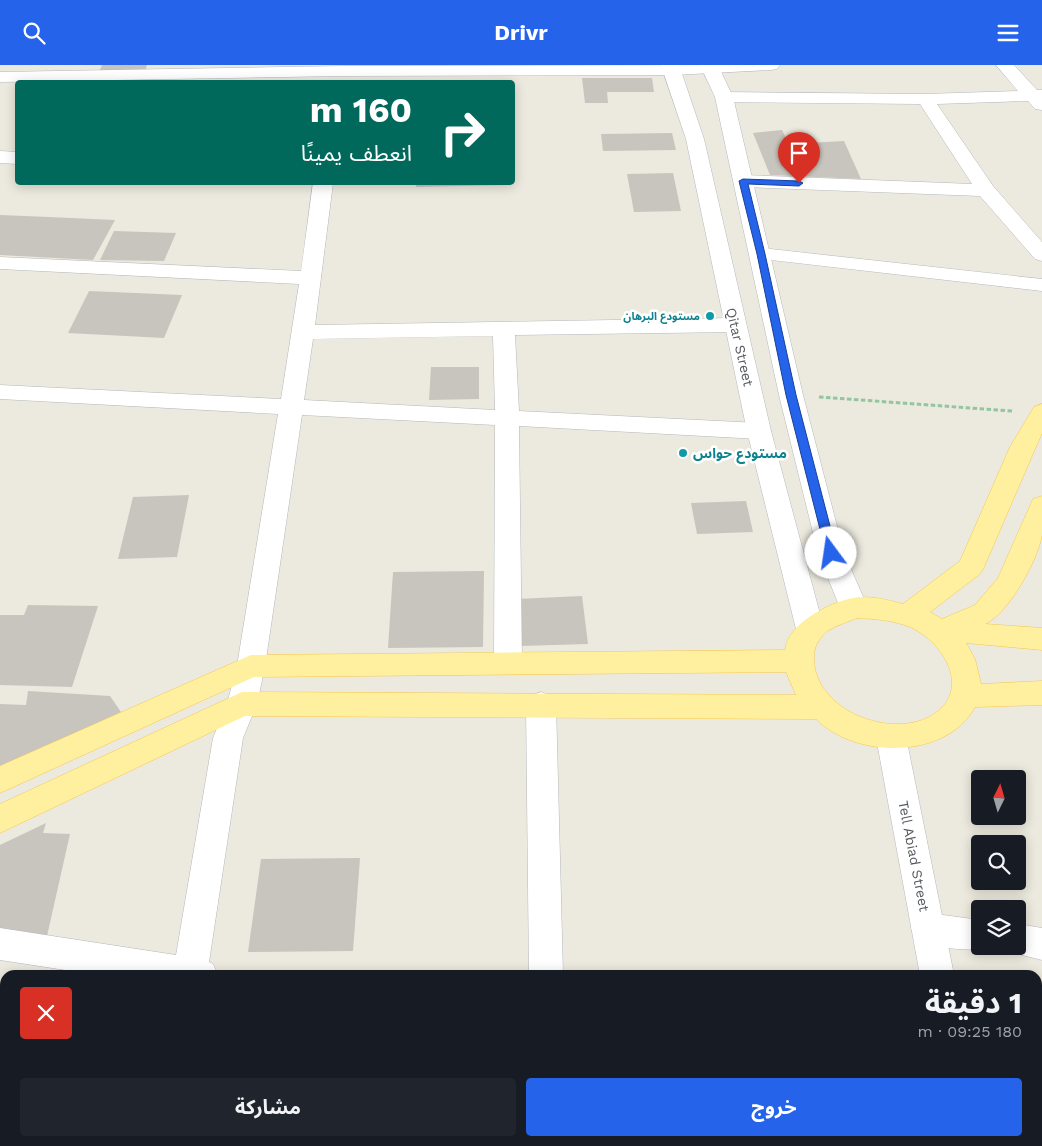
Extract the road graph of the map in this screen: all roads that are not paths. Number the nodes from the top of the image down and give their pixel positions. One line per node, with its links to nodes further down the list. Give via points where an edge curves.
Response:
1 (771, 65): 4 (street)
2 (1005, 65): 11 (street)
3 (672, 67): 4 (street); 8 (street); 17 (street, Qitar Street, via 695,139)
4 (710, 67): 9 (street)
5 (342, 73): 6 (street); 8 (street)
6 (200, 74): 7 (street)
7 (0, 77)
8 (490, 77)
9 (724, 97): 10 (street); 14 (street)
10 (925, 99): 11 (street); 16 (street)
11 (1039, 99)
12 (0, 157): 13 (street)
13 (15, 158)
14 (743, 181): 16 (street); 18 (street)
15 (323, 185): 22 (street)
16 (986, 190): 20 (street)
17 (712, 223): 18 (street); 24 (street, Qitar Street)
18 (752, 223): 19 (street)
19 (761, 254): 23 (street); 33 (street, via 791,395 831,553)
20 (1042, 255)
21 (0, 263): 22 (street)
22 (310, 278): 26 (street)
23 (1042, 285)
24 (735, 325): 25 (street); 31 (street, Qitar Street)
25 (504, 328): 26 (street); 30 (street)
26 (303, 332): 28 (street)
27 (2, 397): 28 (street)
28 (291, 407): 30 (street); 40 (street)
29 (1042, 413): 34 (main road, via 1022,447 971,567)
30 (507, 418): 31 (street); 39 (street)
31 (759, 431): 35 (street, Qitar Street)
32 (1042, 505): 36 (main road, via 1009,583 985,613)
33 (854, 608): 34 (main road, via 881,608); 35 (main road, via 821,619)
34 (908, 615): 36 (main road)
35 (810, 629): 38 (main road, via 800,644)
36 (940, 631): 37 (main road); 42 (main road, via 962,659 968,678)
37 (1042, 639)
38 (798, 661): 39 (main road); 45 (main road, via 800,676)
39 (508, 663): 40 (main road)
40 (250, 667): 43 (street); 47 (main road)
41 (1042, 693): 42 (main road)
42 (967, 695): 46 (main road, via 958,713 941,727 918,735)
43 (242, 704): 44 (main road); 48 (main road); 55 (street, via 228,738)
44 (541, 704): 45 (main road); 56 (street)
45 (820, 707): 46 (main road, via 859,730)
46 (892, 737): 49 (street, Tell Abiad Street)
47 (0, 780)
48 (0, 819)
49 (928, 928): 50 (street); 57 (street, Tell Abiad Street)
50 (971, 934)
51 (1026, 941): 53 (street)
52 (0, 944): 54 (street)
53 (1042, 944)
54 (168, 970)
55 (195, 970)
56 (546, 970)
57 (936, 970)

